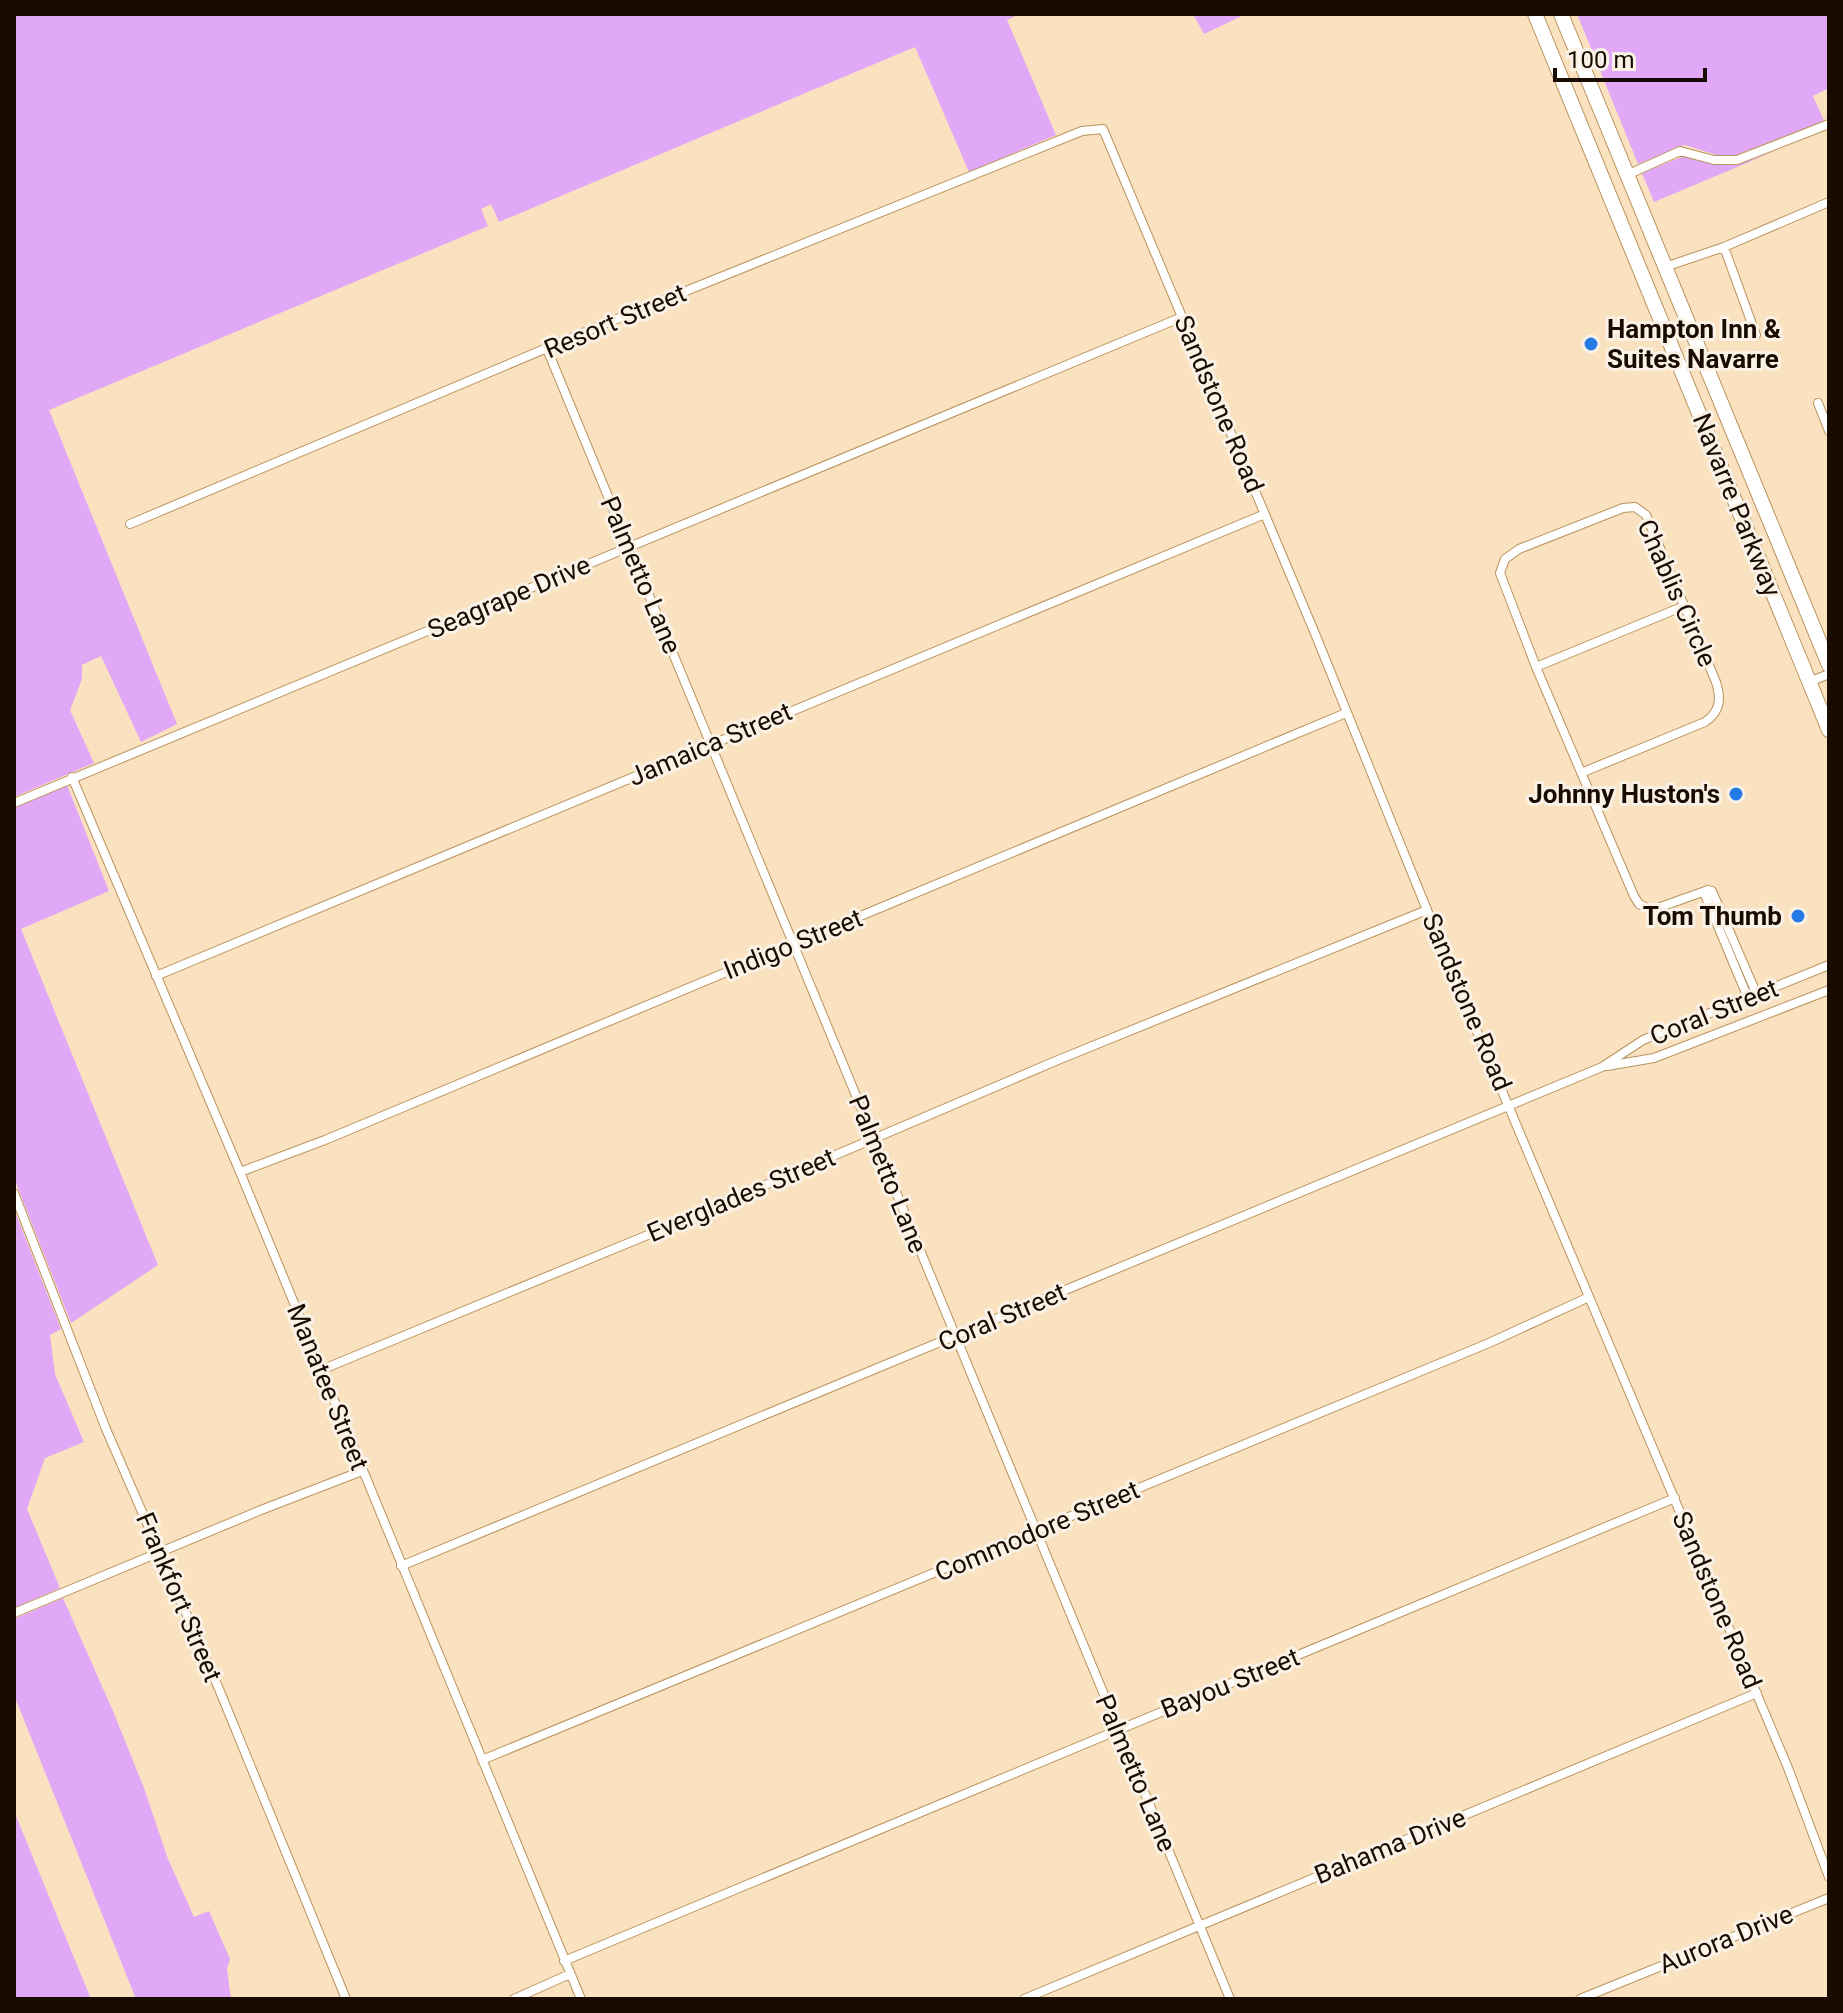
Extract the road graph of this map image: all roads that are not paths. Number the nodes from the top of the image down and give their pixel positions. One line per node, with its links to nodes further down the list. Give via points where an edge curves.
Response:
1 (1535, 14): 21 (highway, Navarre Parkway)
2 (1561, 14): 5 (highway, Navarre Parkway)
3 (1829, 124): 5 (street, via 1737,160 1680,151)
4 (1103, 129): 9 (street, Sandstone Road); 11 (street, Resort Street, via 1082,131)
5 (1627, 175): 8 (highway, Navarre Parkway)
6 (1829, 202): 7 (street)
7 (1724, 247): 8 (street); 10 (street)
8 (1665, 267): 18 (highway, Navarre Parkway)
9 (1182, 317): 14 (street, Sandstone Road); 16 (street, Seagrape Drive)
10 (1756, 335)
11 (547, 349): 15 (street, Resort Street); 16 (street, Palmetto Lane)
12 (1818, 403): 13 (street)
13 (1829, 431)
14 (1265, 514): 22 (street, Sandstone Road); 24 (street, Jamaica Street)
15 (130, 524)
16 (629, 546): 24 (street, Palmetto Lane); 26 (street, Seagrape Drive)
17 (1684, 606): 19 (street); 19 (street, Chablis Circle, via 1646,515 1635,507 1519,549 1505,559 1500,573); 25 (street, Chablis Circle, via 1720,693 1715,714)
18 (1829, 665)
19 (1536, 667): 25 (street, Chablis Circle)
20 (1829, 674): 21 (street)
21 (1809, 682): 23 (highway, Navarre Parkway)
22 (1346, 713): 29 (street, Sandstone Road); 30 (street, Indigo Street)
23 (1829, 730)
24 (710, 743): 30 (street, Palmetto Lane); 32 (street, Jamaica Street)
25 (1581, 773): 28 (street, Chablis Circle, via 1639,904 1652,910)
26 (72, 777): 27 (street, Seagrape Drive); 32 (street, Manatee Street)
27 (14, 803)
28 (1708, 890): 34 (street); 35 (street, via 1705,895)
29 (1427, 910): 37 (street, Sandstone Road); 38 (street, Everglades Street)
30 (795, 943): 38 (street, Palmetto Lane); 39 (street, Indigo Street)
31 (1829, 965): 34 (street, Coral Street)
32 (156, 976): 39 (street, Manatee Street)
33 (1829, 990): 36 (street, Coral Street, via 1654,1058)
34 (1757, 995): 35 (street, Coral Street)
35 (1748, 998): 36 (street, Coral Street, via 1643,1040)
36 (1602, 1067): 37 (street, Coral Street)
37 (1510, 1104): 41 (street, Sandstone Road); 42 (street, Coral Street)
38 (873, 1139): 42 (street, Palmetto Lane); 43 (street, Everglades Street)
39 (240, 1172): 43 (street, Manatee Street)
40 (14, 1193): 47 (street, Frankfort Street)
41 (1589, 1297): 45 (street, Sandstone Road); 46 (street, Commodore Street)
42 (955, 1336): 46 (street, Palmetto Lane); 48 (street, Coral Street)
43 (321, 1370): 44 (street, Manatee Street)
44 (362, 1471): 47 (street); 48 (street, Manatee Street)
45 (1675, 1498): 50 (street, Sandstone Road); 51 (street, Bayou Street)
46 (1035, 1530): 51 (street, Palmetto Lane); 52 (street, Commodore Street)
47 (159, 1551): 49 (street); 58 (street, Frankfort Street)
48 (401, 1566): 52 (street, Manatee Street)
49 (14, 1613)
50 (1757, 1693): 53 (street, Sandstone Road); 55 (street, Bahama Drive)
51 (1118, 1728): 55 (street, Palmetto Lane); 56 (street, Bayou Street)
52 (482, 1760): 56 (street, Manatee Street)
53 (1829, 1877)
54 (1829, 1898): 63 (street, Aurora Drive)
55 (1200, 1925): 61 (street, Bahama Drive); 62 (street, Palmetto Lane)
56 (564, 1961): 57 (street, Manatee Street)
57 (570, 1974): 59 (street); 60 (street, Manatee Street)
58 (346, 1999)
59 (514, 1999)
60 (581, 1999)
61 (1024, 1999)
62 (1230, 1999)
63 (1580, 1999)

